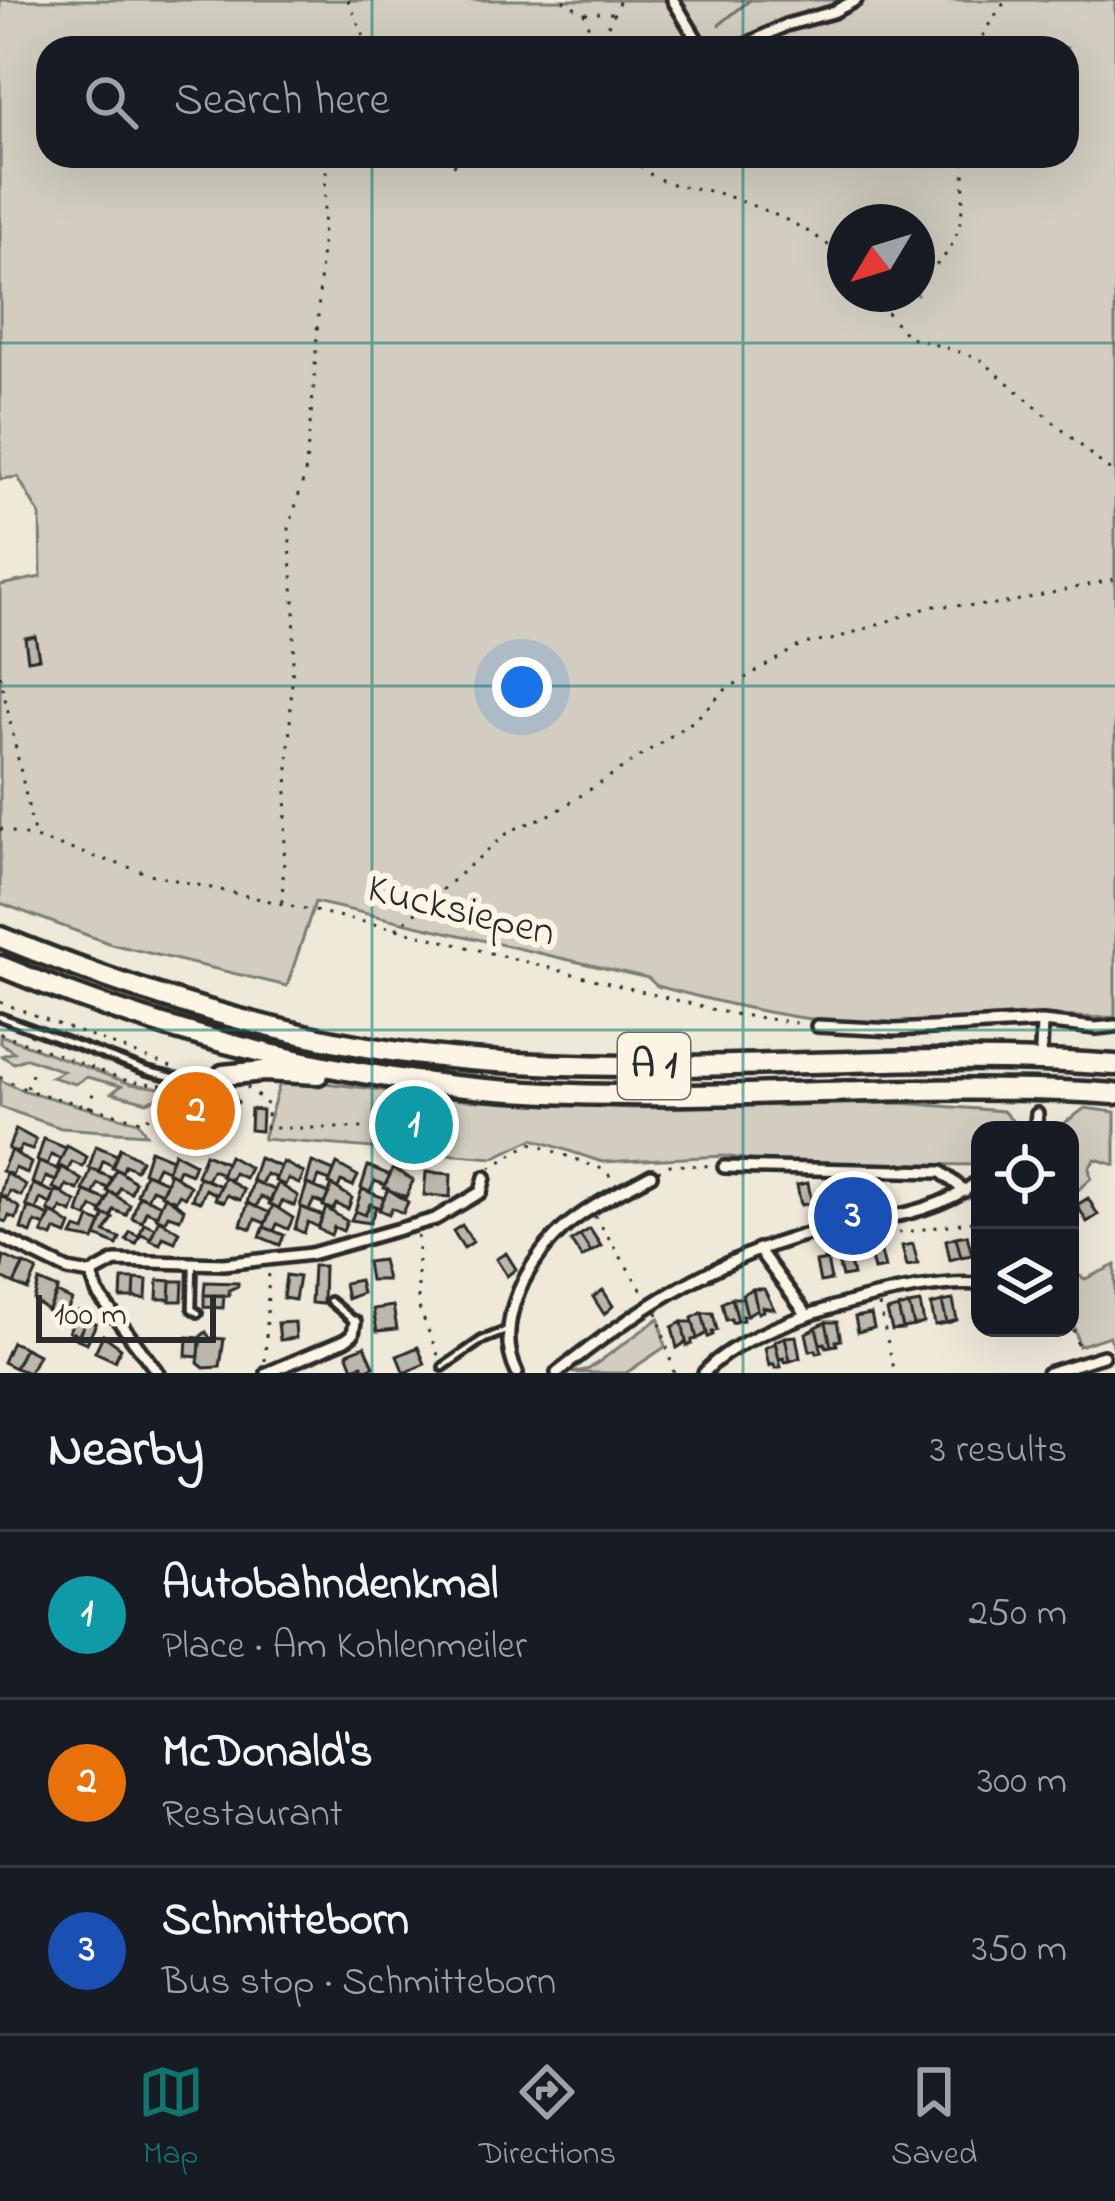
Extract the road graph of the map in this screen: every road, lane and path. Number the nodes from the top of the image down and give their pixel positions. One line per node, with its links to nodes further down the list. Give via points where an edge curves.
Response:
1 (348, 0): 9 (path)
2 (563, 0): 8 (path)
3 (620, 0): 7 (path)
4 (673, 0): 12 (street)
5 (856, 0): 13 (street)
6 (1006, 0): 14 (path)
7 (614, 12): 8 (path); 11 (path)
8 (584, 13): 10 (path)
9 (364, 36)
10 (592, 36)
11 (602, 36)
12 (695, 36)
13 (764, 36)
14 (983, 36)
15 (326, 168): 26 (path, via 314,386 290,528 295,614)
16 (642, 168): 18 (path, via 676,188 722,194)
17 (964, 168): 19 (path, via 961,225 951,252)
18 (827, 242)
19 (935, 265)
20 (885, 312): 21 (path, via 907,336 979,358)
21 (1115, 475)
22 (1115, 579): 27 (path, via 997,605 933,606 802,644 556,812 510,832)
23 (0, 675): 25 (path)
24 (0, 830): 25 (path, Kucksiepen)
25 (35, 838): 26 (path, Kucksiepen)
26 (281, 904): 27 (path, Kucksiepen)
27 (396, 929): 33 (path, Kucksiepen, via 727,1012)
28 (0, 937): 37 (highway, A 1, via 198,1008 369,1048 603,1066)
29 (0, 966): 40 (highway, A 1, via 195,1037)
30 (0, 1002): 38 (path)
31 (0, 1017): 42 (lane, via 146,1071)
32 (1042, 1022): 33 (street); 34 (street); 36 (street)
33 (817, 1026)
34 (1115, 1026)
35 (0, 1033): 47 (path, via 128,1081 174,1086)
36 (1041, 1050)
37 (1115, 1066)
38 (182, 1070)
39 (32, 1074): 43 (path)
40 (371, 1076): 42 (highway, via 264,1071); 45 (highway, A 1, via 596,1094)
41 (0, 1077): 43 (path)
42 (227, 1081): 47 (path); 51 (path, via 268,1106 266,1129)
43 (27, 1090): 48 (path)
44 (93, 1093): 48 (path)
45 (1115, 1094)
46 (191, 1098): 47 (path)
47 (181, 1100): 48 (path, via 145,1122)
48 (89, 1108)
49 (1037, 1114): 50 (street)
50 (1036, 1121)
51 (399, 1128)
52 (724, 1167): 53 (path, via 670,1165); 56 (street, via 941,1172)
53 (651, 1175): 57 (street)
54 (485, 1177): 57 (path, via 531,1143 605,1170); 60 (street, via 481,1192)
55 (971, 1187): 56 (street)
56 (965, 1191): 63 (street, via 924,1211)
57 (620, 1192): 58 (street)
58 (590, 1208): 70 (path); 75 (street, via 545,1248)
59 (971, 1221): 61 (path)
60 (417, 1225): 64 (street); 79 (path, via 418,1305)
61 (887, 1234)
62 (0, 1237): 66 (street)
63 (758, 1249): 70 (street); 72 (street)
64 (269, 1261): 65 (street); 81 (path)
65 (193, 1263): 66 (street, via 115,1261); 71 (lane)
66 (91, 1274): 80 (street)
67 (971, 1283): 68 (street)
68 (877, 1297): 72 (street); 86 (path)
69 (330, 1301): 74 (lane)
70 (650, 1303): 83 (street)
71 (198, 1312)
72 (807, 1315): 85 (street)
73 (661, 1318): 84 (path)
74 (355, 1322): 81 (street, via 345,1340)
75 (508, 1330): 79 (lane); 82 (street)
76 (1075, 1337): 78 (path)
77 (1103, 1356): 78 (street)
78 (1082, 1364): 87 (street)
79 (442, 1367)
80 (158, 1373)
81 (266, 1373)
82 (517, 1373)
83 (557, 1373)
84 (674, 1373)
85 (704, 1373)
86 (895, 1373)
87 (1048, 1373)

